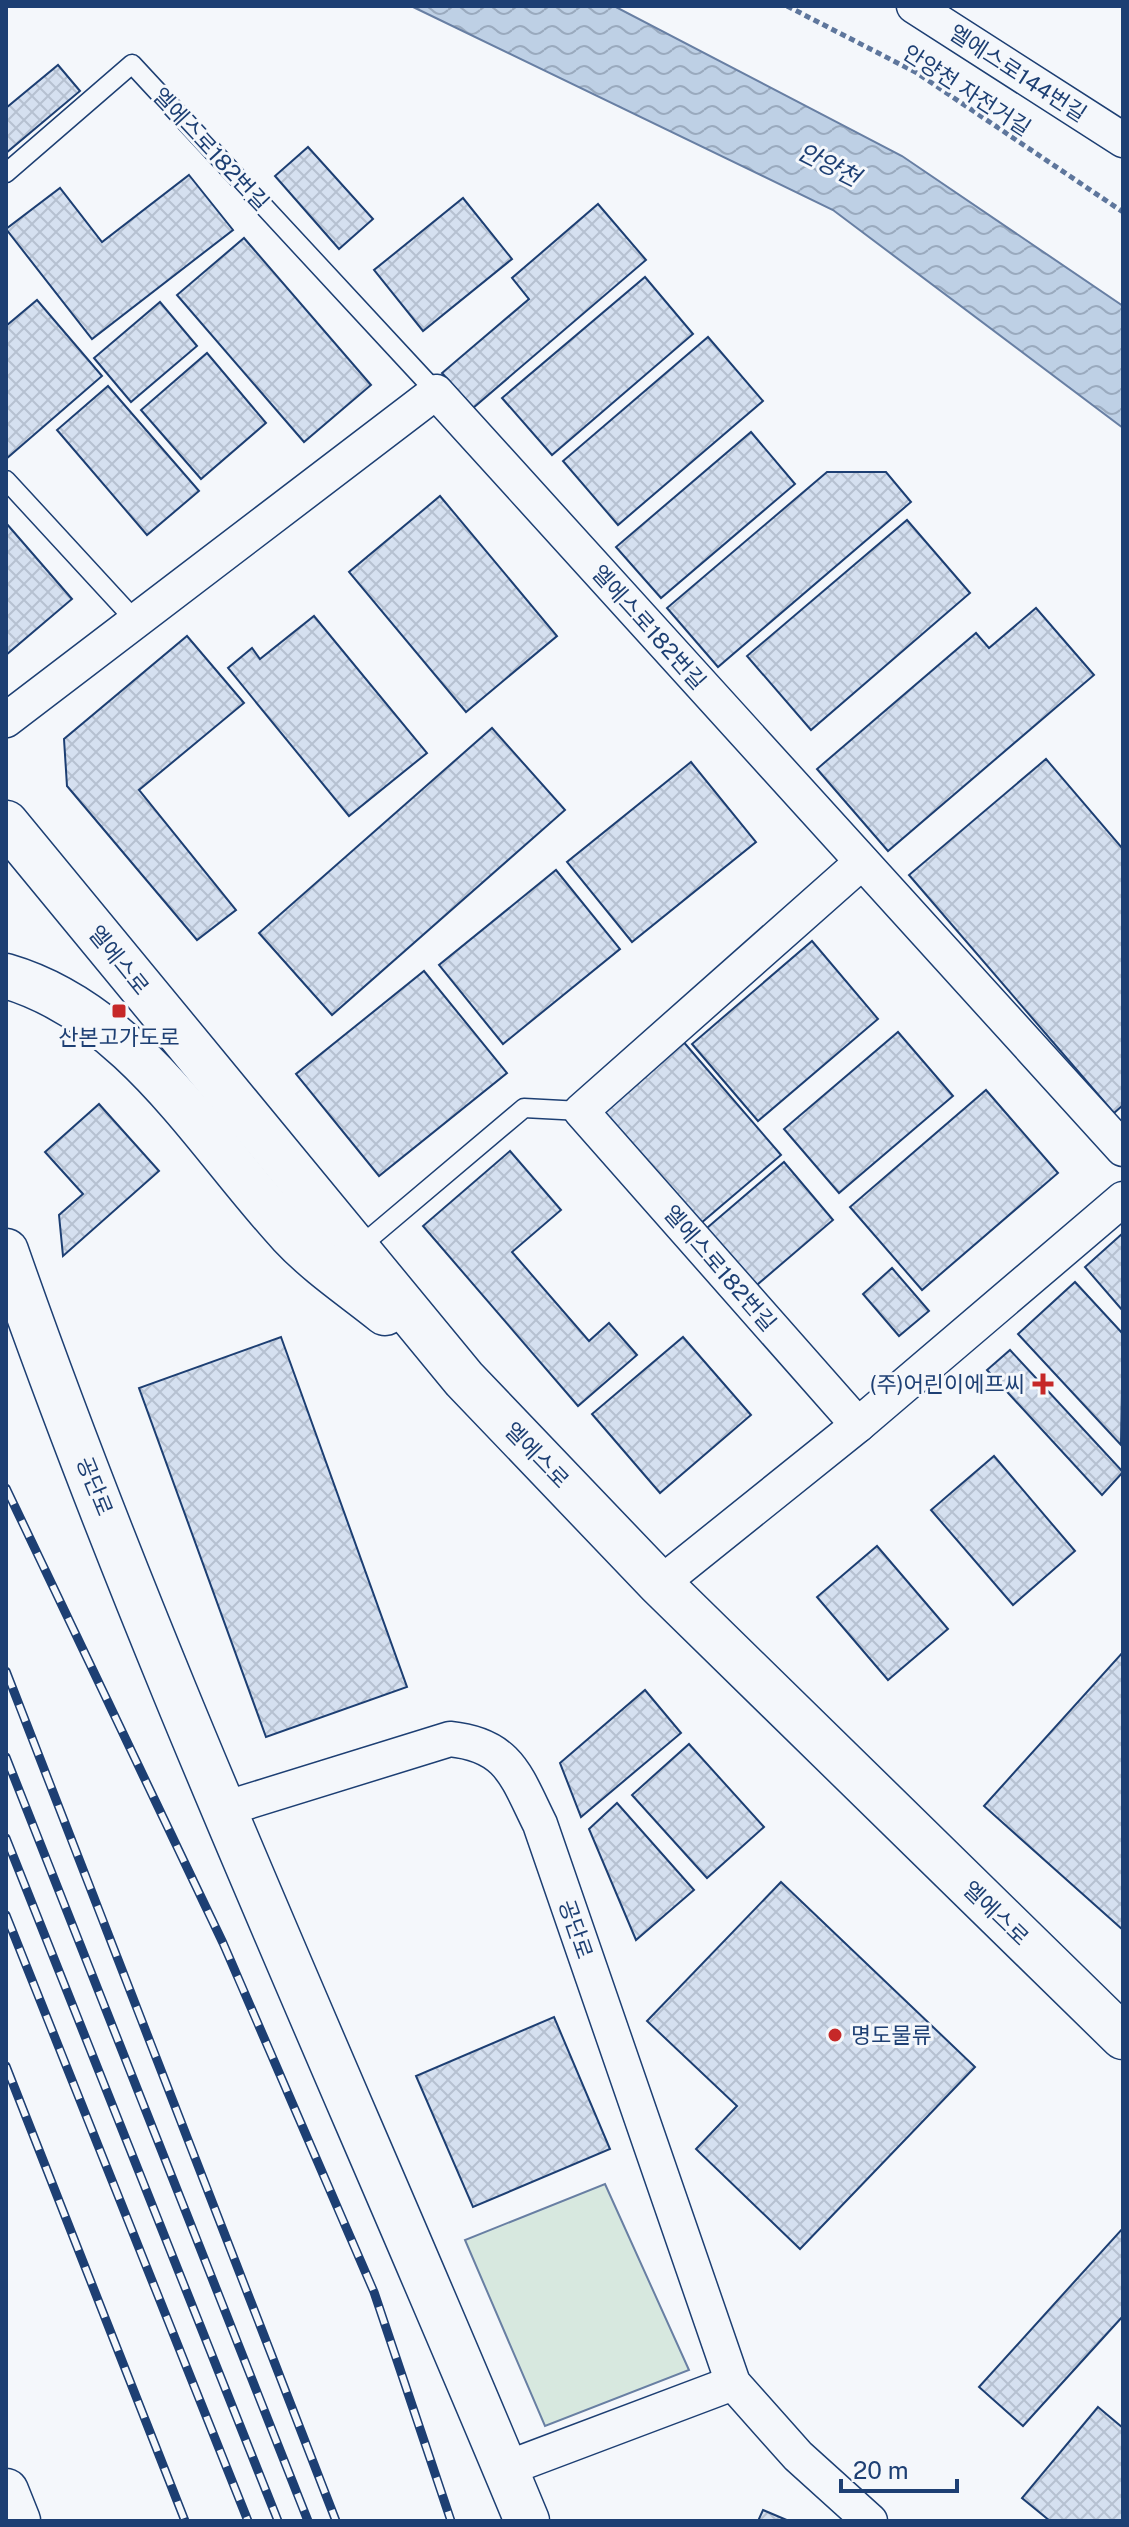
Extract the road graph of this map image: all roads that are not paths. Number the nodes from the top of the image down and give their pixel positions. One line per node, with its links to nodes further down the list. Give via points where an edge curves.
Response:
1 (914, 6): 2 (street, 엘에스로144번길)
2 (1123, 140)
3 (6, 173): 4 (lane, 엘에스로182번길, via 132,64)
4 (436, 392): 6 (street); 9 (street, 엘에스로182번길)
5 (6, 480): 6 (lane)
6 (134, 619): 7 (street)
7 (6, 720)
8 (6, 823): 14 (street, 엘에스로)
9 (862, 862): 11 (street); 12 (street, 엘에스로182번길)
10 (6, 976): 16 (street, via 35,985 113,1035 207,1134 293,1237)
11 (581, 1111): 14 (lane, via 524,1108); 17 (street, 엘에스로182번길)
12 (1123, 1149)
13 (1123, 1199): 17 (street)
14 (357, 1249): 16 (street, 엘에스로)
15 (6, 1251): 19 (street, 공단로, via 46,1366)
16 (464, 1379): 18 (street, 엘에스로)
17 (858, 1425): 18 (street)
18 (660, 1584): 20 (street, 엘에스로)
19 (224, 1809): 21 (street, 공단로, via 450,1739 474,1741 498,1753 540,1824); 22 (street, 공단로)
20 (1123, 2037)
21 (733, 2383): 22 (street); 26 (street, via 798,2456)
22 (505, 2469): 25 (street, 공단로)
23 (6, 2491): 24 (street)
24 (18, 2521)
25 (527, 2521)
26 (870, 2521)

